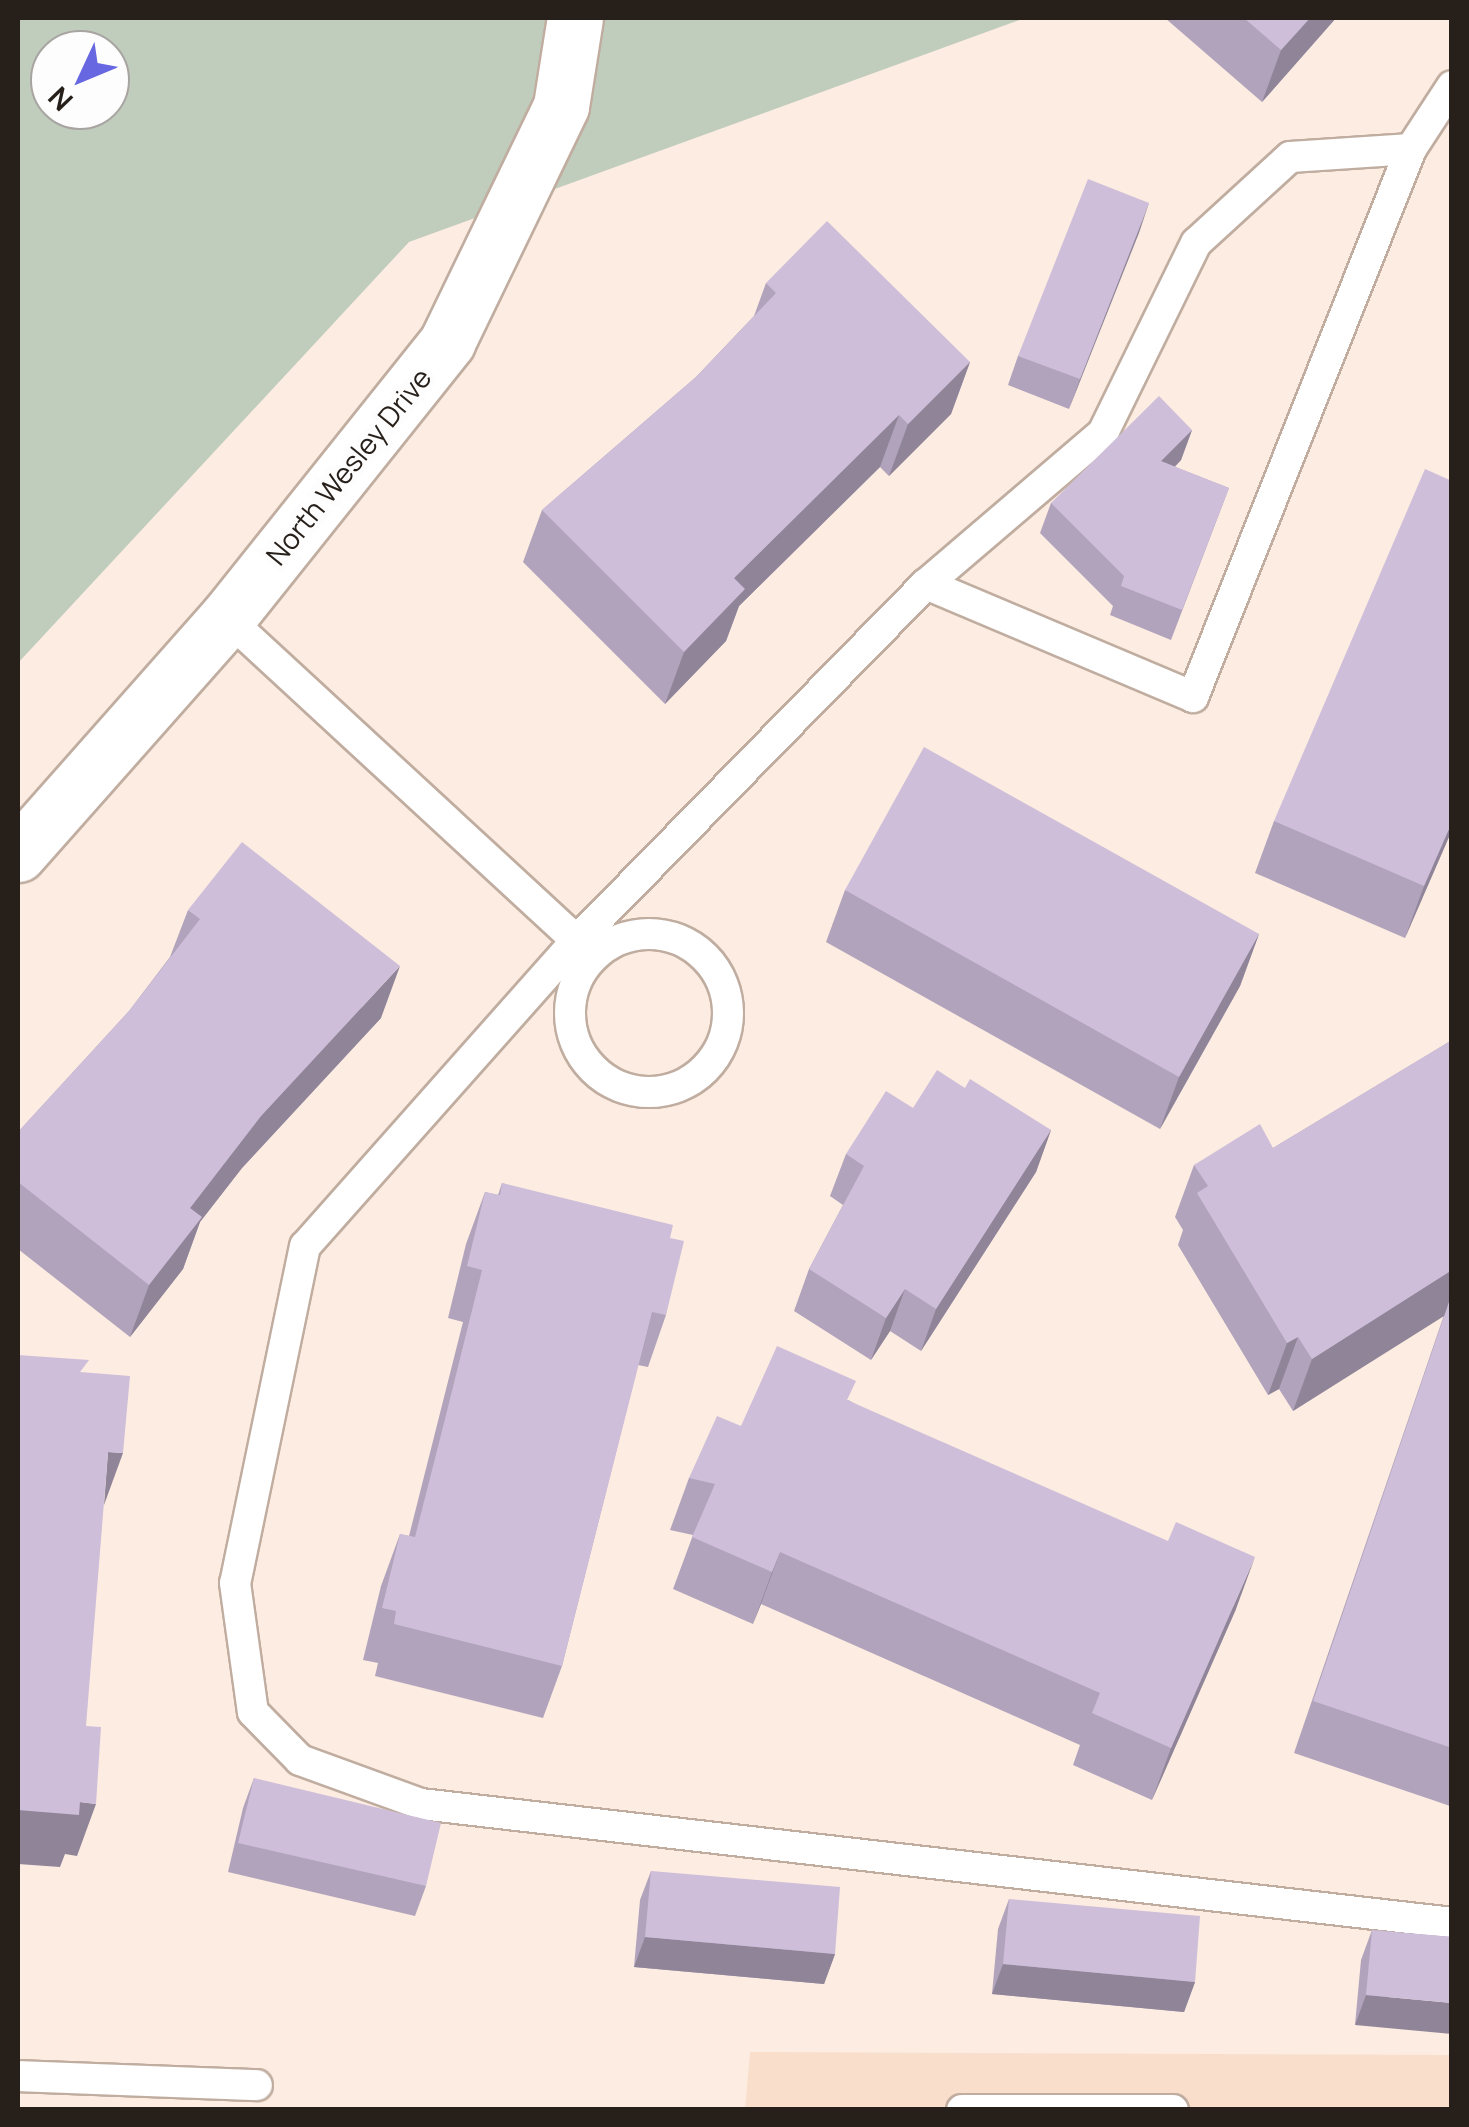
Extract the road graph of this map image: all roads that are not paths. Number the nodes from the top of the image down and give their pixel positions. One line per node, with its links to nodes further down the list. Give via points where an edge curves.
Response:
1 (575, 18): 5 (street, North Wesley Drive, via 561,106 447,342)
2 (1452, 86): 3 (lane)
3 (1411, 149): 4 (lane, via 1290,157 1196,243 1103,433); 4 (lane, via 1193,697)
4 (926, 584): 7 (lane)
5 (227, 618): 6 (street, North Wesley Drive); 7 (lane)
6 (18, 854)
7 (585, 948): 7 (lane, via 571,1002 581,1054 622,1088 662,1090 698,1076 727,1020 710,960 652,934); 8 (lane, via 305,1246 234,1583 253,1712 300,1760 421,1804)
8 (1452, 1924)
9 (18, 2076): 10 (lane)
10 (257, 2085)
11 (1162, 2108): 12 (lane)
12 (962, 2110)

